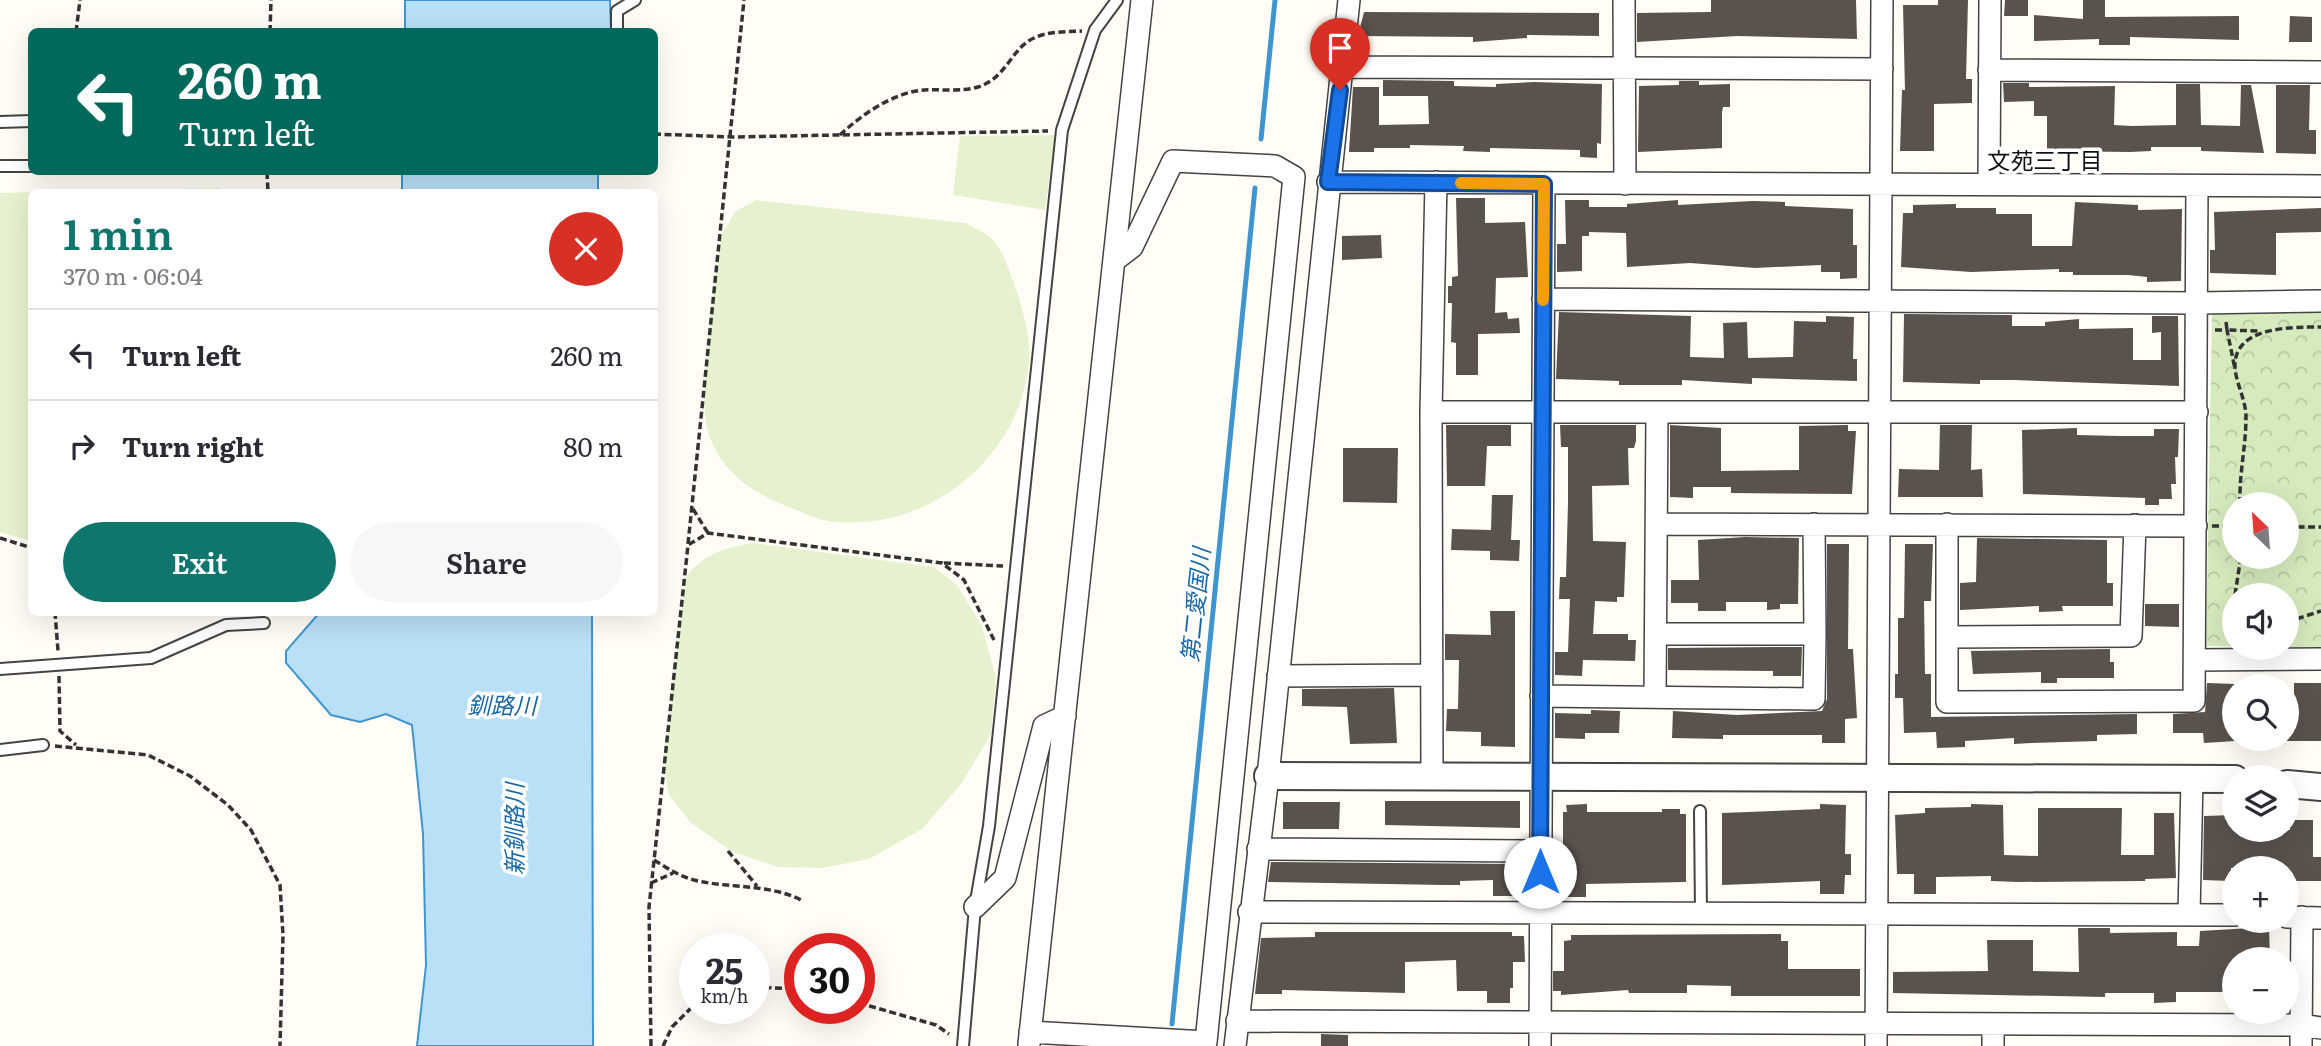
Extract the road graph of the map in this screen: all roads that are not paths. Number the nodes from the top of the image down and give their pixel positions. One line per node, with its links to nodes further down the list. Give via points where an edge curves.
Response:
1 (635, 0): 8 (lane, via 617,11)
2 (1117, 0): 67 (lane, via 1094,30 1062,130 989,826)
3 (1142, 0): 26 (street)
4 (1349, 0): 9 (street)
5 (1624, 0): 10 (street)
6 (1882, 0): 11 (street)
7 (1990, 0): 12 (street)
8 (617, 28)
9 (1343, 67): 10 (street); 18 (street)
10 (1625, 69): 11 (street); 21 (street)
11 (1882, 69): 22 (street)
12 (1989, 70): 13 (street); 23 (street)
13 (2321, 72)
14 (28, 121): 15 (lane)
15 (0, 122)
16 (0, 166): 17 (lane)
17 (28, 166)
18 (1328, 182): 19 (street); 50 (street)
19 (1436, 183): 20 (street); 32 (street)
20 (1544, 184): 21 (street); 27 (street)
21 (1625, 184): 22 (street)
22 (1880, 184): 23 (street); 28 (street)
23 (1989, 184): 24 (street)
24 (2197, 186): 25 (street); 30 (street)
25 (2321, 186)
26 (1115, 260): 53 (street); 80 (street, via 1132,247 1173,161 1275,166 1294,177 1206,1042)
27 (1543, 299): 28 (street); 31 (street)
28 (1881, 299): 30 (street); 34 (street)
29 (2321, 301): 30 (street)
30 (2198, 303): 35 (street)
31 (1542, 411): 32 (street); 33 (street); 51 (street)
32 (1431, 412): 49 (street)
33 (1657, 412): 34 (street); 36 (street)
34 (1880, 412): 35 (street); 38 (street)
35 (2197, 412): 41 (street)
36 (1657, 524): 37 (street); 43 (street)
37 (1814, 524): 38 (street); 44 (street)
38 (1880, 524): 39 (street); 61 (street)
39 (1947, 524): 40 (street); 45 (street)
40 (2135, 525): 41 (street); 45 (street, via 2131,636)
41 (2196, 526): 47 (street)
42 (264, 623): 48 (lane, via 226,625 151,658)
43 (1656, 634): 44 (street); 52 (street)
44 (1815, 634): 52 (street, via 1814,699)
45 (1948, 637): 47 (street, via 1948,702 2194,701)
46 (2321, 659): 47 (street)
47 (2196, 660)
48 (0, 669)
49 (1431, 675): 50 (street); 57 (street)
50 (1278, 676): 56 (street)
51 (1541, 696): 52 (street); 58 (street)
52 (1655, 696)
53 (1065, 716): 67 (street, via 1044,726 1005,878); 80 (street)
54 (43, 745): 55 (lane)
55 (0, 750)
56 (1268, 776): 57 (street); 65 (street)
57 (1433, 776): 58 (street)
58 (1541, 777): 61 (street); 66 (street)
59 (2192, 779): 60 (street); 61 (street); 72 (street)
60 (2222, 779)
61 (1877, 780): 71 (street)
62 (2299, 785): 63 (street)
63 (2321, 787)
64 (1700, 811): 70 (lane)
65 (1258, 849): 66 (street); 68 (street)
66 (1540, 851): 69 (street)
67 (975, 907): 81 (lane)
68 (1249, 912): 69 (street); 75 (street)
69 (1540, 914): 70 (street); 76 (street)
70 (1701, 914): 71 (street)
71 (1877, 914): 72 (street); 79 (street)
72 (2189, 914): 73 (street)
73 (2222, 915)
74 (2303, 917): 78 (street)
75 (1237, 1021): 76 (street); 82 (street)
76 (1540, 1023): 79 (street); 83 (street)
77 (1993, 1024): 78 (street); 79 (street); 84 (street)
78 (2308, 1033)
79 (1876, 1035)
80 (1029, 1039)
81 (963, 1045)
82 (1235, 1046)
83 (1539, 1046)
84 (1993, 1046)

